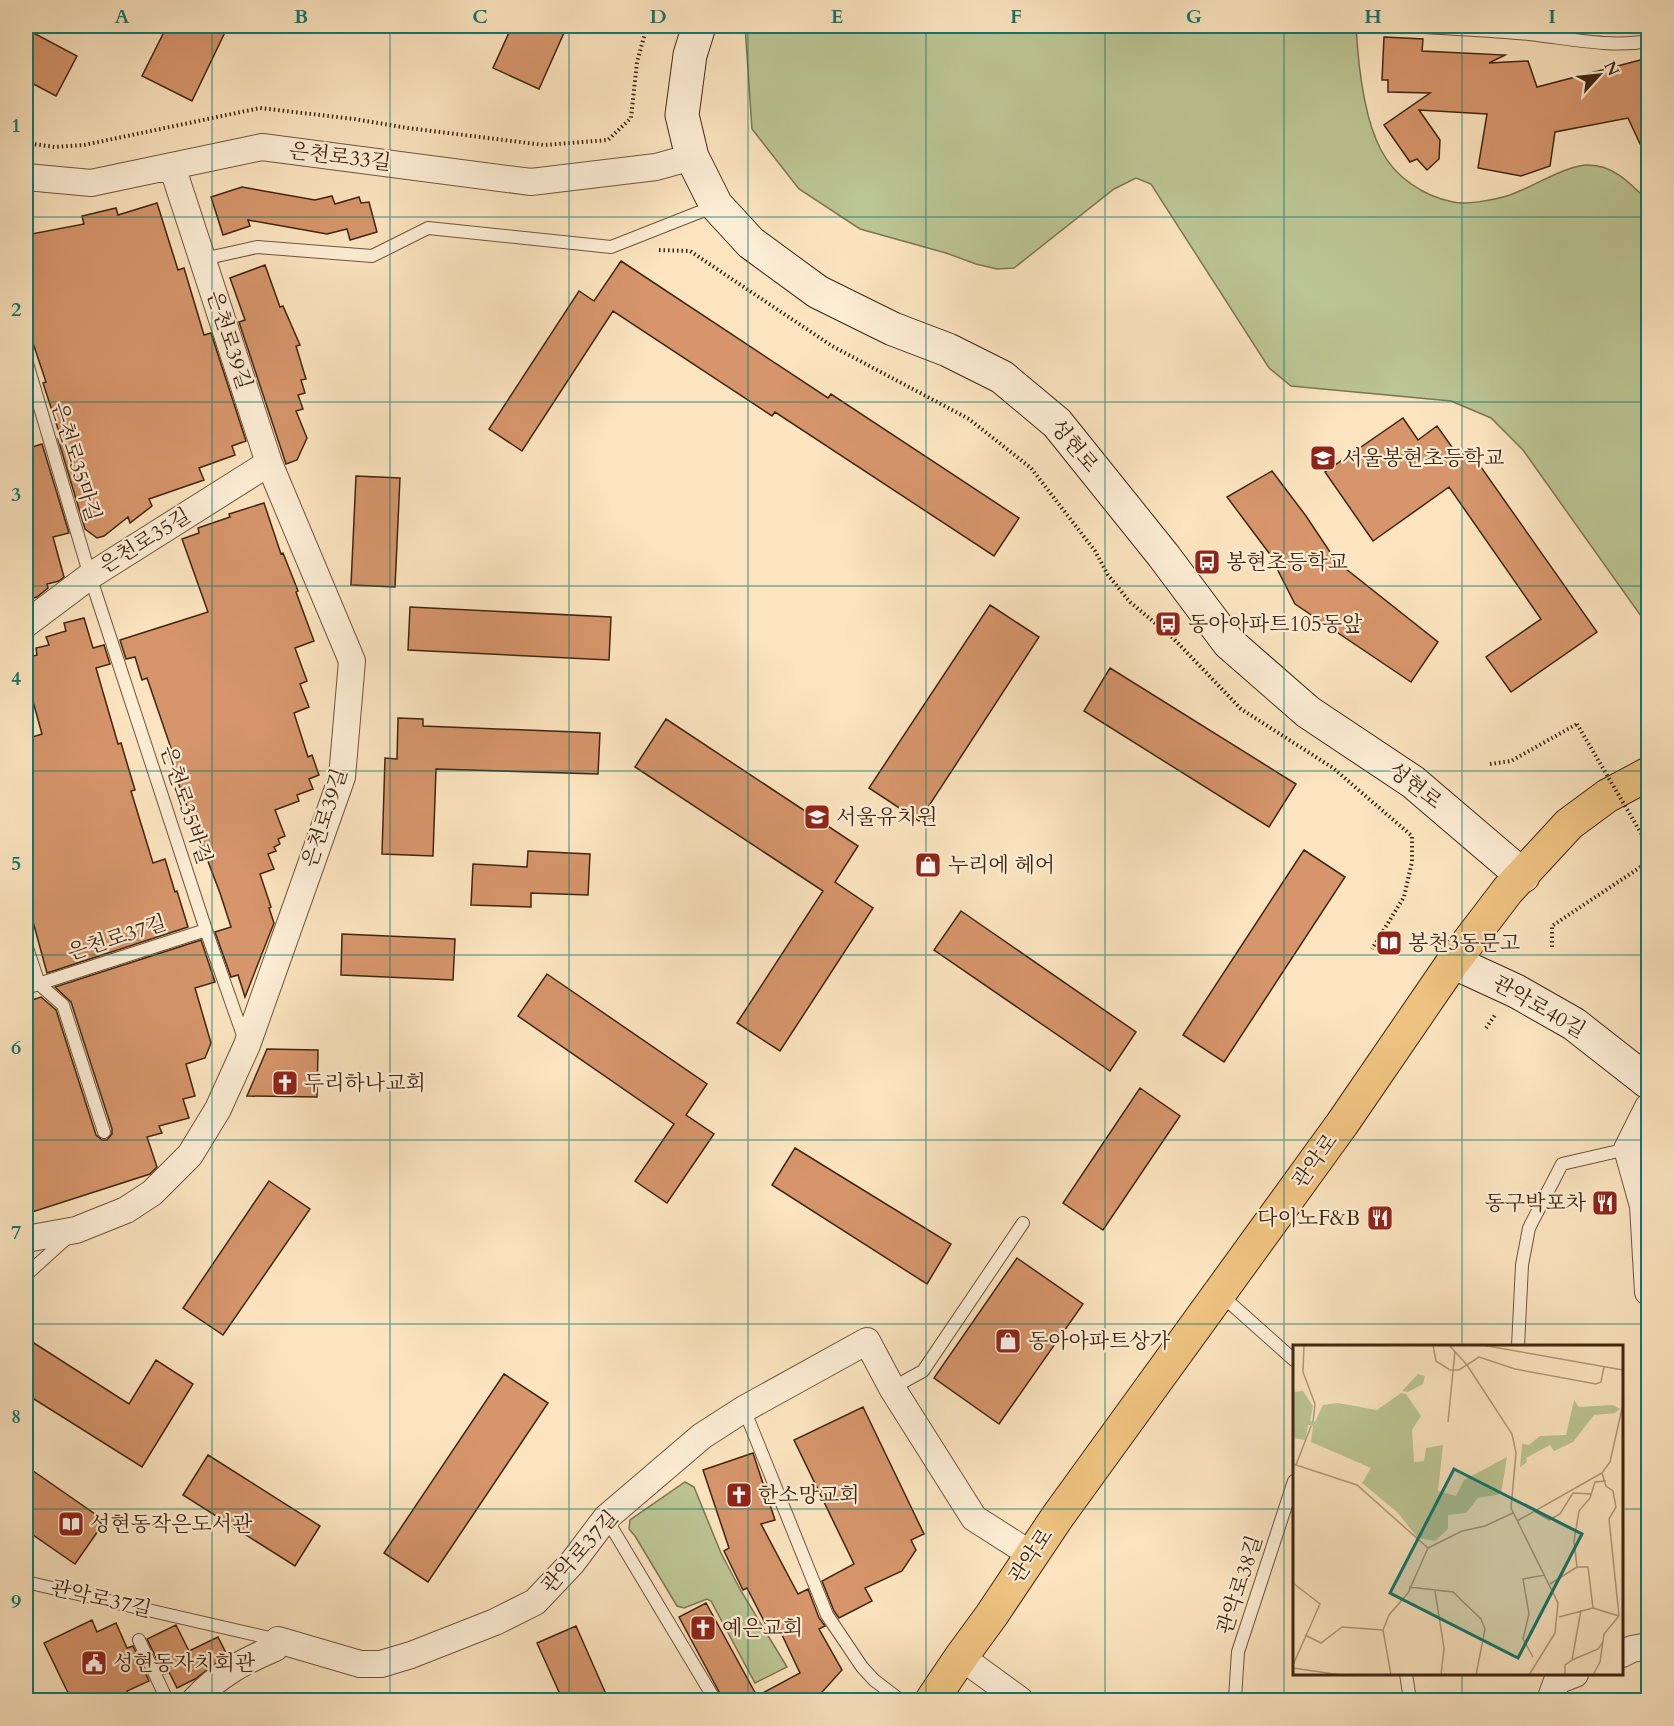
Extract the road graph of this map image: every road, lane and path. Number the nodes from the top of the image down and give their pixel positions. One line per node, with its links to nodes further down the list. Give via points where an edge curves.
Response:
1 (647, 26): 6 (path, via 631,118)
2 (699, 26): 7 (street, 성현로, via 690,56 682,116)
3 (1408, 26): 4 (lane)
4 (1448, 27): 5 (lane, via 1606,42)
5 (1648, 41)
6 (608, 140)
7 (692, 157): 8 (street, 은천로33길, via 656,167 531,182 262,147); 10 (street, 성현로)
8 (172, 166): 9 (street, 은천로33길, via 91,183); 12 (street, 은천로39길)
9 (26, 177)
10 (716, 205): 11 (lane); 21 (street, 성현로, via 752,243 818,292 1002,377 1049,416 1229,643 1308,711 1413,782)
11 (650, 232): 12 (lane, via 611,247 428,228 372,256 257,247); 25 (path, via 657,249 690,251 832,346 969,419 1031,468 1130,602 1173,638 1241,709 1333,768 1412,836 1412,862 1404,897)
12 (203, 259): 14 (street, 은천로39길)
13 (26, 360): 15 (lane, 은천로35마길)
14 (269, 463): 15 (street, 은천로35길); 31 (street, 은천로39길, via 352,661 342,777)
15 (90, 576): 16 (street, 은천로35길); 22 (lane, 은천로35바길)
16 (26, 624)
17 (1490, 764): 19 (path, bridge, via 1511,762 1577,724)
18 (1648, 774): 21 (main road, 관악로, via 1607,796 1569,824)
19 (1648, 845)
20 (1648, 862): 24 (path, via 1552,926)
21 (1523, 876): 26 (main road, 관악로)
22 (206, 930): 27 (lane, 은천로37길); 31 (lane, 은천로35바길)
23 (26, 945): 27 (lane)
24 (1552, 947)
25 (1372, 949)
26 (1453, 962): 32 (street, 관악로40길, via 1574,1024); 41 (main road, 관악로)
27 (39, 984): 28 (lane, 은천로37길); 34 (lane, via 63,1005)
28 (26, 988)
29 (1496, 1015): 30 (path)
30 (1486, 1028)
31 (247, 1045): 37 (street, 은천로39길, via 218,1109 190,1155 152,1193 126,1210)
32 (1648, 1082)
33 (1648, 1107): 35 (street)
34 (104, 1132)
35 (1638, 1154): 40 (street); 42 (lane, via 1562,1164 1528,1228)
36 (1023, 1223): 44 (lane, via 923,1371)
37 (76, 1230): 38 (street, 은천로39길); 39 (lane)
38 (26, 1239)
39 (26, 1275)
40 (1648, 1292)
41 (1219, 1293): 43 (lane); 48 (main road, 관악로)
42 (1518, 1345)
43 (1293, 1359)
44 (892, 1388): 45 (street, 관악로37길, via 867,1341); 48 (street, 관악로37길, via 974,1518)
45 (744, 1409): 47 (street, 관악로37길, via 702,1436); 60 (lane, via 827,1615 862,1667)
46 (1293, 1484): 63 (lane, 관악로38길, via 1238,1652 1235,1698)
47 (606, 1518): 51 (street, 관악로37길, via 572,1563 535,1602 411,1655 381,1664 360,1664); 59 (lane)
48 (1032, 1555): 54 (main road, 관악로)
49 (26, 1582): 51 (lane, 관악로37길)
50 (139, 1640): 57 (lane)
51 (278, 1640): 58 (street, via 275,1648 231,1669)
52 (1648, 1646): 53 (street)
53 (1623, 1654)
54 (961, 1657): 61 (main road, 관악로); 62 (street)
55 (1406, 1675): 64 (lane)
56 (1572, 1675): 65 (street, via 1557,1681)
57 (167, 1701)
58 (195, 1701)
59 (715, 1701)
60 (900, 1701)
61 (932, 1701)
62 (1020, 1701)
63 (1228, 1701)
64 (1410, 1701)
65 (1550, 1701)

